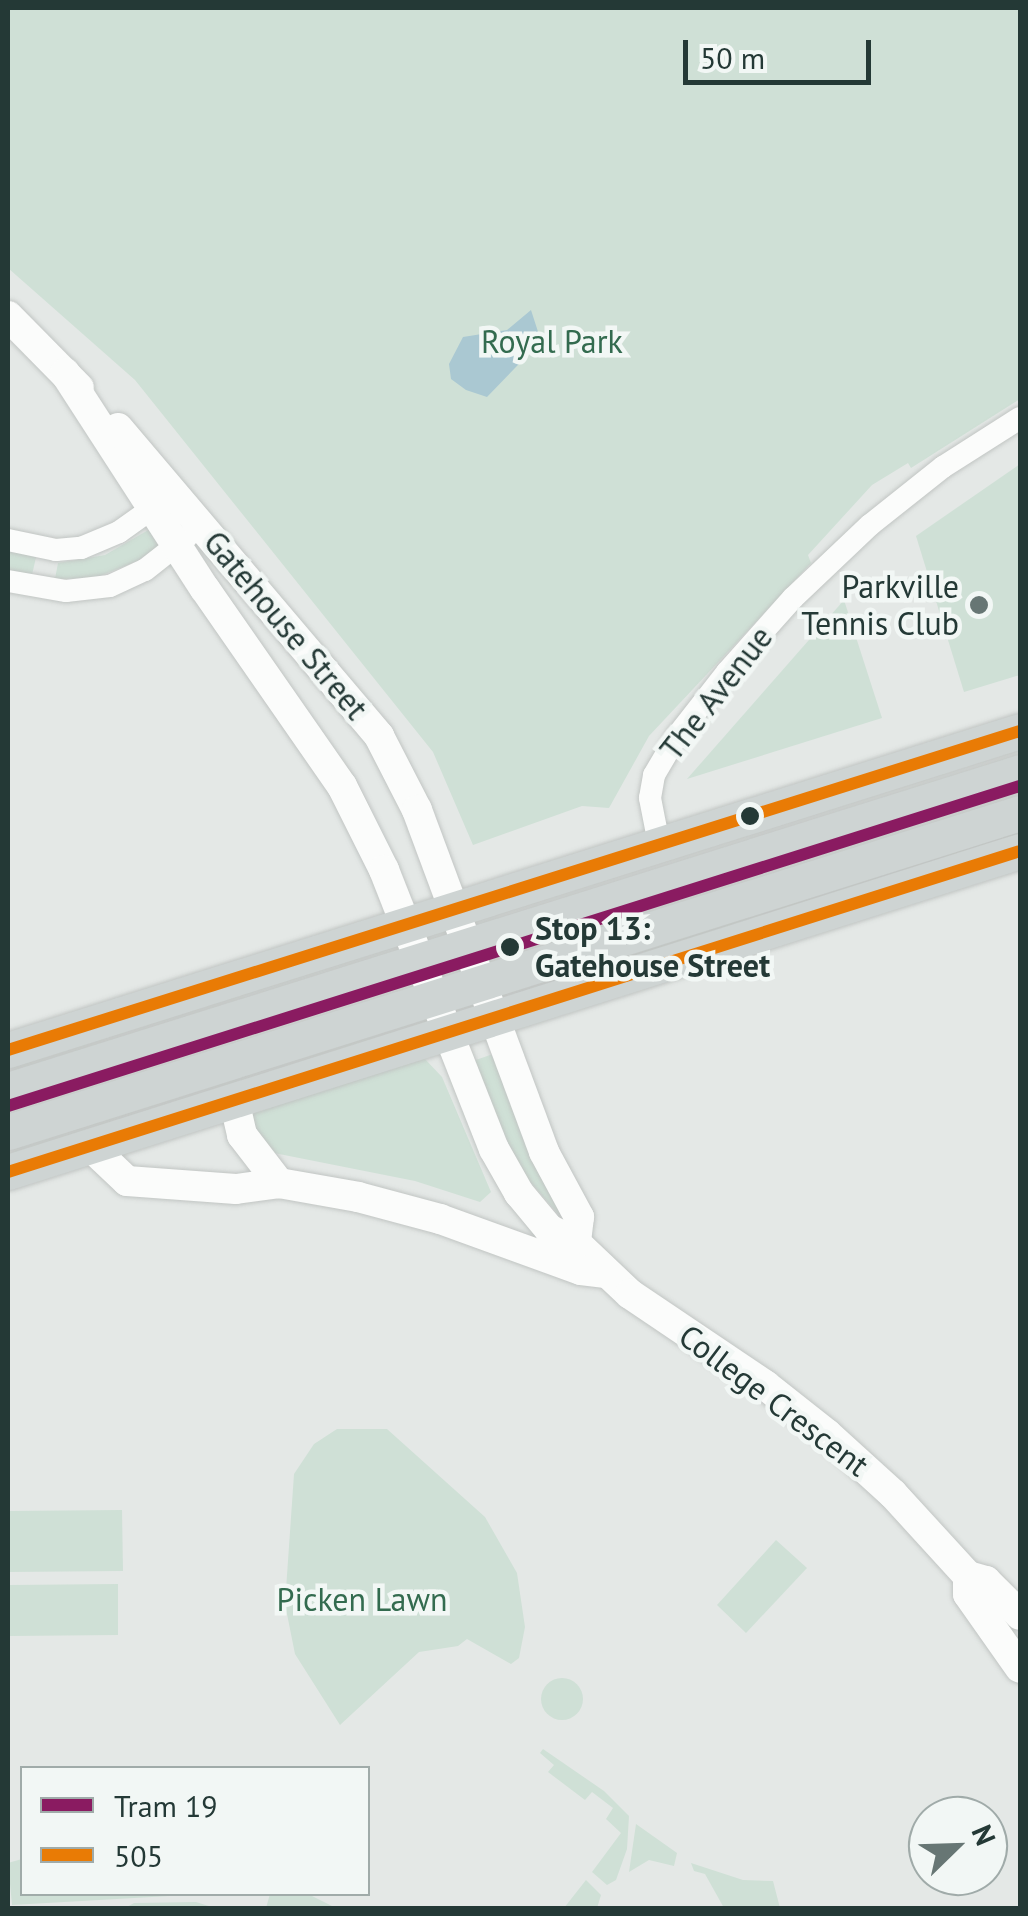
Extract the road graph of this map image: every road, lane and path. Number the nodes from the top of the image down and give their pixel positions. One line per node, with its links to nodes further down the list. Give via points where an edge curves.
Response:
1 (8, 316): 3 (main road, Gatehouse Street, via 65,373)
2 (1020, 418): 13 (street, The Avenue, via 870,525 727,672 654,776 650,798)
3 (163, 500): 4 (main road, Gatehouse Street); 6 (main road, Gatehouse Street); 7 (street, via 94,544)
4 (200, 524): 6 (street); 16 (main road, Gatehouse Street, via 370,723 417,810)
5 (8, 540): 7 (street)
6 (178, 547): 9 (street, via 122,582 80,591); 18 (main road, Gatehouse Street, via 342,786)
7 (48, 549): 9 (street)
8 (8, 581): 9 (street)
9 (42, 588)
10 (1020, 732): 13 (main road)
11 (1020, 772): 15 (main road)
12 (1020, 813): 17 (main road)
13 (659, 844): 15 (main road); 16 (main road)
14 (1020, 851): 21 (main road)
15 (670, 881): 17 (main road); 19 (main road)
16 (456, 910): 18 (main road); 19 (main road)
17 (682, 920): 21 (main road); 22 (main road)
18 (406, 925): 20 (main road, College Crescent); 26 (main road)
19 (470, 945): 20 (main road); 22 (main road)
20 (420, 961): 23 (main road, College Crescent); 27 (main road)
21 (668, 964): 24 (main road)
22 (483, 982): 23 (main road); 24 (main road)
23 (434, 998): 25 (main road, College Crescent); 29 (main road)
24 (495, 1018): 25 (main road); 33 (main road, via 544,1152 579,1217)
25 (449, 1033): 28 (main road); 33 (main road, College Crescent, via 506,1172 548,1229)
26 (8, 1050)
27 (8, 1090)
28 (234, 1100): 30 (main road); 32 (main road, via 242,1136)
29 (8, 1131)
30 (90, 1146): 31 (main road); 32 (main road, College Crescent, via 127,1181 236,1189)
31 (8, 1172)
32 (279, 1183): 34 (main road, College Crescent, via 429,1215)
33 (576, 1242): 34 (main road, College Crescent)
34 (606, 1274): 35 (main road, College Crescent, via 808,1418 893,1494)
35 (968, 1576): 36 (main road, College Crescent, via 986,1581); 37 (main road, via 968,1594)
36 (1020, 1615)
37 (1020, 1668)

